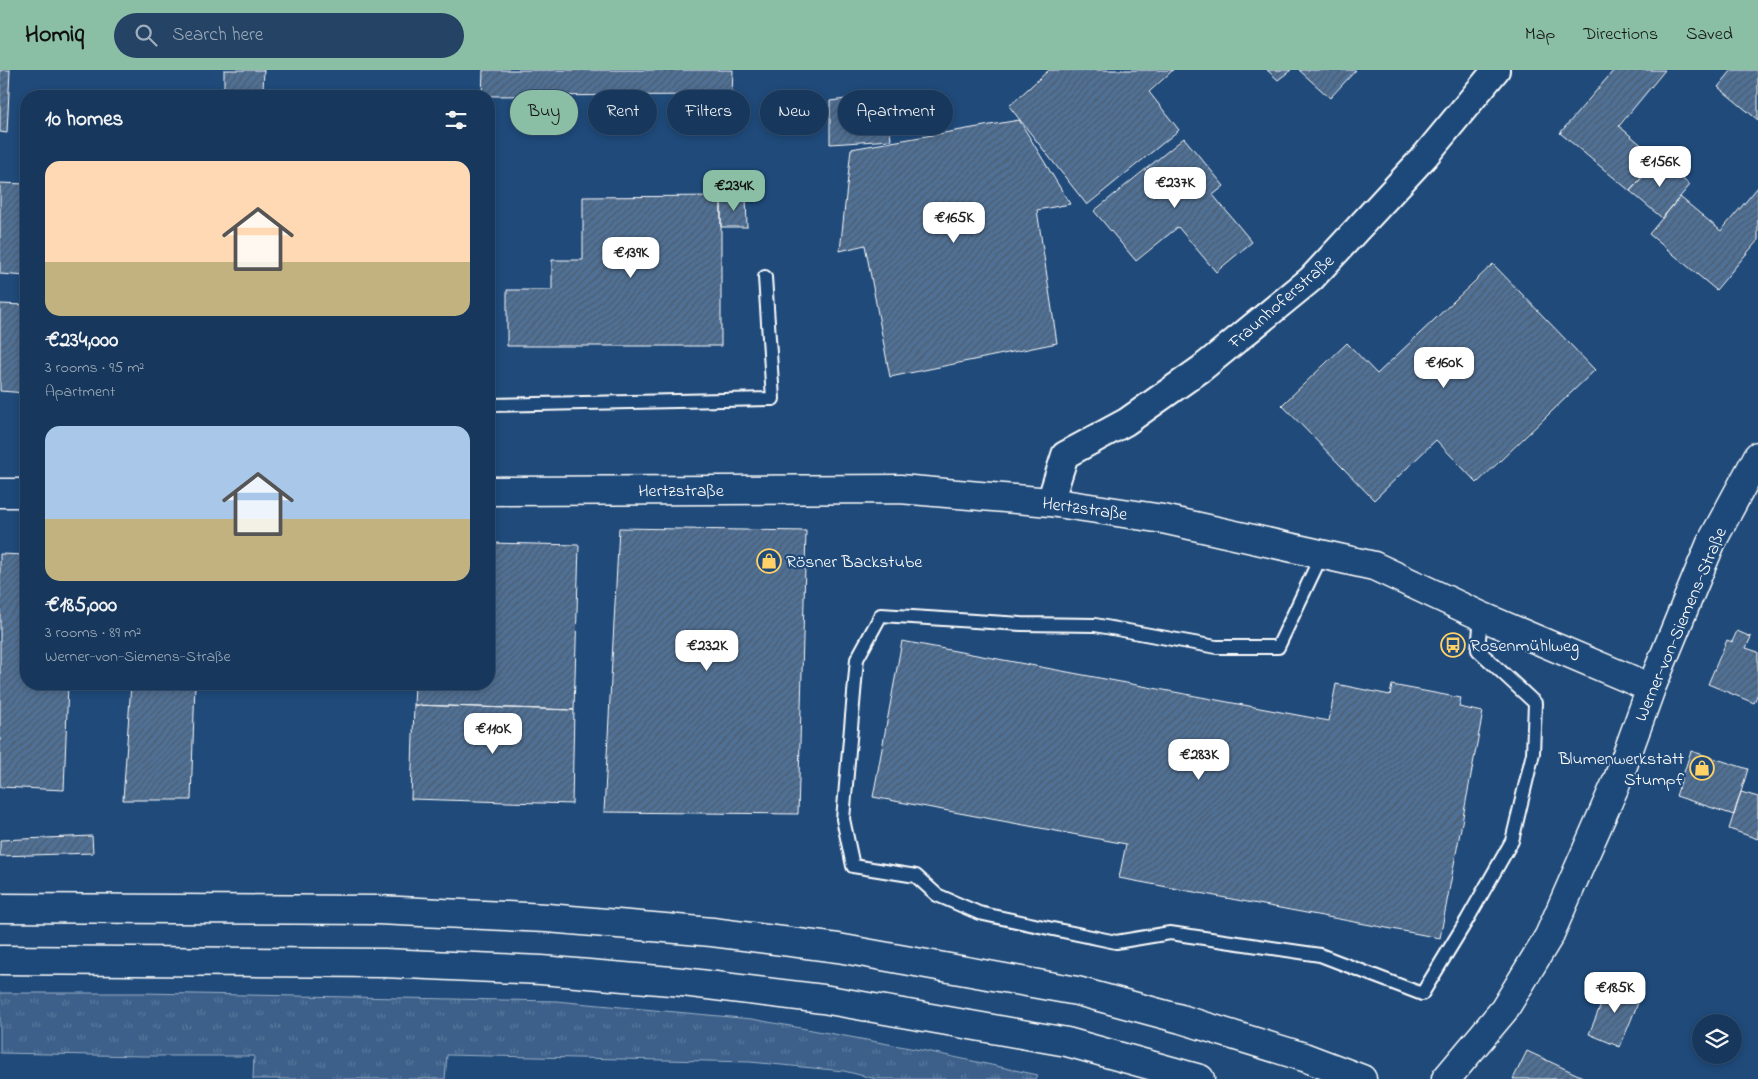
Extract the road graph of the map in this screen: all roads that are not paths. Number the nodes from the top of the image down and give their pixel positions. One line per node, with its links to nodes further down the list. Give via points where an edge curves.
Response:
1 (1496, 70): 8 (street, Fraunhoferstraße, via 1425,156 1311,279 1201,369 1126,422 1065,455)
2 (765, 277): 3 (lane, via 773,399)
3 (495, 405)
4 (1758, 456): 11 (main road, Werner-von-Siemens-Straße, via 1712,543)
5 (495, 491): 8 (main road, Hertzstraße, via 900,489)
6 (0, 493): 7 (main road)
7 (20, 493)
8 (1050, 502): 9 (main road, Hertzstraße, via 1163,519)
9 (1322, 554): 10 (main road, Hertzstraße, via 1374,566); 10 (lane, via 1278,647 1216,648 1095,625 1020,624 881,615 857,659 844,819 852,866 916,876 937,895 979,913 1116,942 1170,933 1320,955 1422,994 1512,841 1533,753 1534,703 1478,650)
10 (1481, 616): 11 (main road, Hertzstraße)
11 (1651, 688): 16 (main road, Werner-von-Siemens-Straße, via 1618,779 1549,936 1504,1010)
12 (0, 908): 15 (main road, via 378,910 547,918 712,932 838,948 1077,991 1181,1019 1304,1057)
13 (0, 960): 14 (main road, via 384,962 683,982 823,999 1067,1042)
14 (1200, 1079)
15 (1362, 1079)
16 (1446, 1079)

